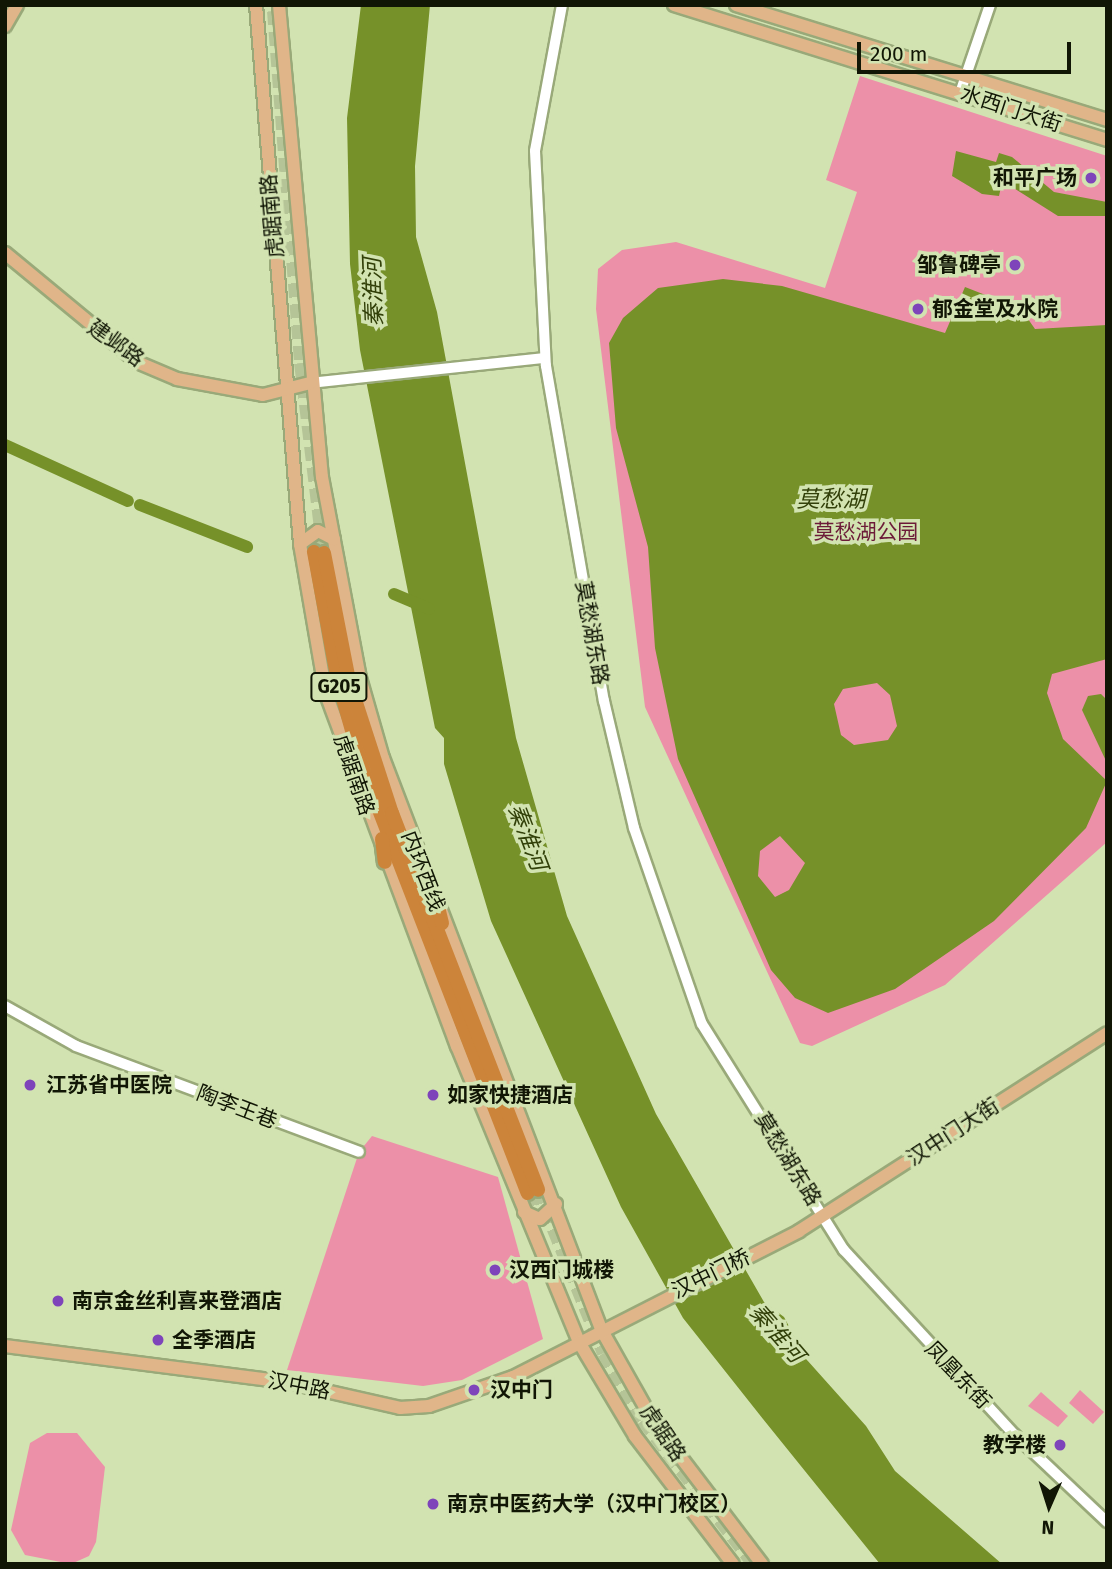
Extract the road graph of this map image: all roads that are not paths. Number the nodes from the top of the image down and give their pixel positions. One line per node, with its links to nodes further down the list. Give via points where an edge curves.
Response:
1 (17, 5): 8 (main road)
2 (256, 5): 16 (main road, 虎踞南路)
3 (279, 5): 15 (main road, 虎踞南路)
4 (562, 5): 14 (street, 莫愁湖东路, via 535,151)
5 (674, 5): 10 (main road, 水西门大街)
6 (736, 5): 9 (main road, 水西门大街)
7 (990, 5): 9 (street)
8 (5, 26)
9 (966, 74): 10 (street); 11 (main road, 水西门大街)
10 (960, 93): 12 (main road, 水西门大街)
11 (1107, 120)
12 (1107, 140)
13 (5, 253): 16 (main road, 建邺路, via 137,362 205,387)
14 (545, 358): 15 (street); 32 (street, 莫愁湖东路, via 604,701 634,828 702,1024)
15 (310, 383): 16 (main road); 17 (main road, 虎踞南路)
16 (288, 391): 18 (main road, 虎踞南路)
17 (334, 539): 18 (main road, via 318,531); 21 (main road, 虎踞南路, via 360,678)
18 (300, 544): 22 (main road, 虎踞南路, via 326,694)
19 (319, 553): 20 (highway, 内环西线 / G205, via 338,681)
20 (386, 815): 21 (highway); 22 (highway); 25 (highway, 内环西线 / G205)
21 (422, 860): 23 (main road, 虎踞南路)
22 (385, 862): 24 (main road, 虎踞南路)
23 (435, 895): 25 (highway); 30 (main road, 虎踞南路)
24 (411, 926): 25 (highway); 31 (main road, 虎踞南路)
25 (448, 974): 29 (highway, 内环西线 / G205)
26 (5, 1006): 28 (street, 陶李王巷, via 76,1046)
27 (1107, 1033): 32 (main road, 汉中门大街)
28 (359, 1153)
29 (533, 1192)
30 (556, 1204): 31 (main road, via 540,1219); 34 (main road, 虎踞南路)
31 (521, 1210): 35 (main road, 虎踞南路)
32 (824, 1216): 33 (main road, 汉中门大街); 37 (street, 凤凰东街, via 844,1250 931,1348)
33 (799, 1231): 34 (main road, 汉中门桥)
34 (601, 1329): 35 (main road); 39 (main road, 虎踞路, via 653,1421)
35 (579, 1342): 36 (main road, 汉中路, via 468,1394 400,1408 286,1382); 38 (main road, 虎踞路, via 635,1436)
36 (6, 1348)
37 (1107, 1522)
38 (733, 1564)
39 (762, 1564)

